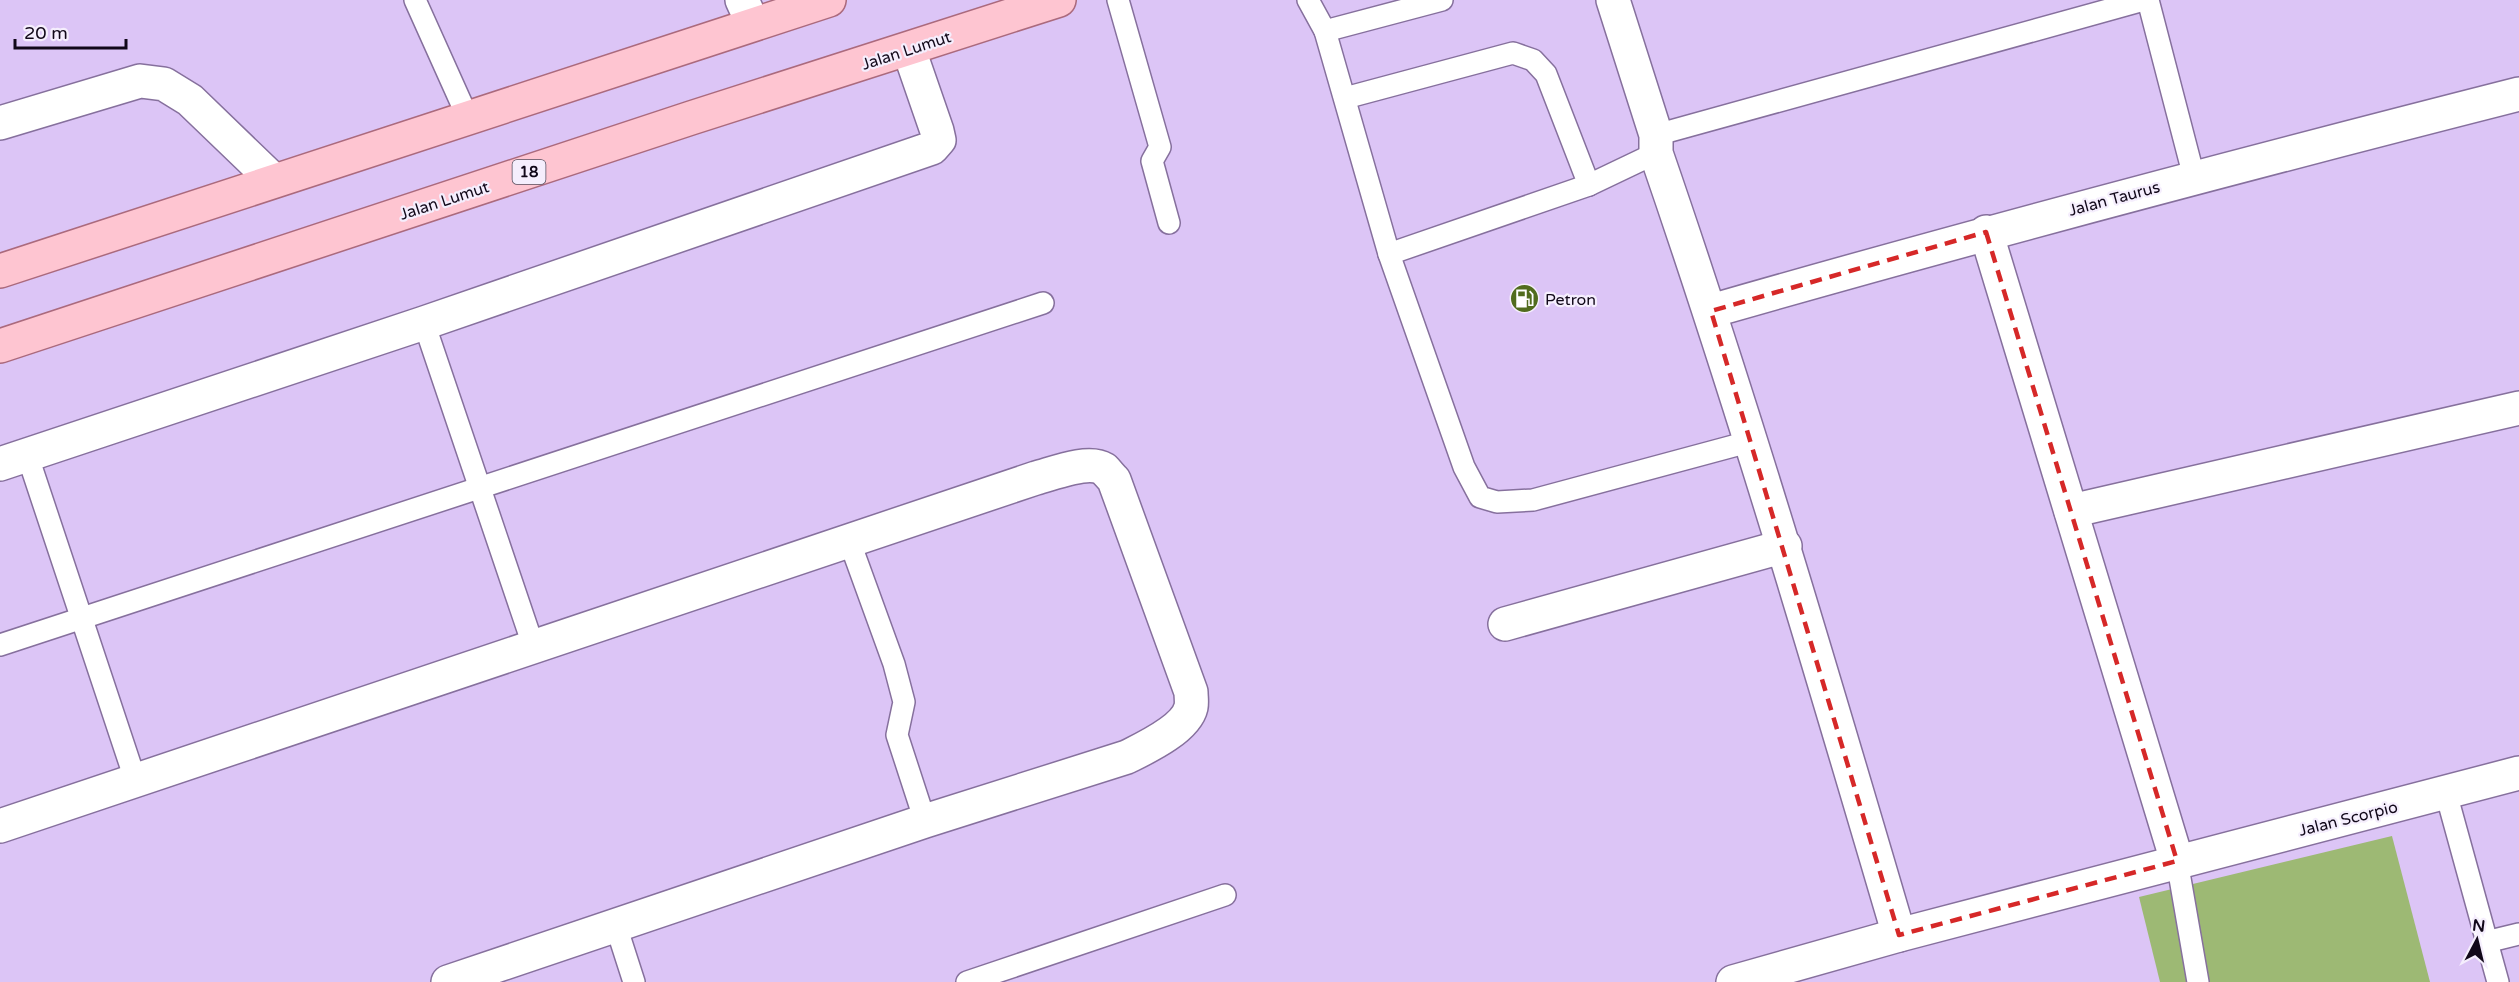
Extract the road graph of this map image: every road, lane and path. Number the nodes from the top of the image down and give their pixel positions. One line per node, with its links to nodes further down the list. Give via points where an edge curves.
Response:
1 (415, 0): 14 (lane)
2 (829, 0): 9 (main road)
3 (1059, 0): 11 (main road, Jalan Lumut / 18)
4 (1118, 0): 20 (lane, via 1160,147 1152,161)
5 (1308, 0): 10 (lane)
6 (1442, 0): 10 (lane)
7 (1612, 0): 16 (street)
8 (2146, 0): 16 (lane); 17 (lane)
9 (748, 12): 14 (main road)
10 (1325, 30): 13 (lane)
11 (909, 50): 26 (street, via 939,140 932,148); 27 (main road, Jalan Lumut / 18)
12 (2519, 94): 17 (street, Jalan Taurus)
13 (1345, 98): 19 (lane, via 1513,53 1533,60 1546,74); 22 (lane)
14 (468, 118): 18 (main road)
15 (0, 123): 18 (street, via 140,81 164,84 190,100)
16 (1656, 144): 19 (lane); 25 (street)
17 (2194, 177): 21 (street, Jalan Taurus)
18 (273, 180): 23 (main road)
19 (1589, 185): 22 (lane)
20 (1169, 223)
21 (1986, 232): 25 (street, Jalan Taurus); 32 (street)
22 (1389, 254): 29 (lane, via 1464,467 1480,497 1497,502 1533,500)
23 (0, 271)
24 (1043, 303): 31 (lane)
25 (1711, 311): 29 (street)
26 (424, 323): 30 (street); 31 (lane)
27 (0, 346)
28 (2519, 408): 32 (street)
29 (1752, 441): 34 (street)
30 (14, 459): 35 (lane)
31 (479, 488): 35 (lane); 38 (lane)
32 (2071, 511): 44 (street)
33 (849, 540): 38 (street); 42 (lane, via 894,664 904,702 897,735); 42 (street, via 1078,466 1103,468 1114,480 1191,692 1187,715 1155,743 1059,780)
34 (1785, 546): 36 (street); 48 (street)
35 (82, 618): 37 (lane); 40 (lane)
36 (1505, 624)
37 (0, 645)
38 (533, 645): 40 (street)
39 (2519, 773): 41 (street, Jalan Scorpio)
40 (136, 782): 43 (street)
41 (2446, 793): 44 (street, Jalan Scorpio); 49 (lane)
42 (925, 821): 46 (street)
43 (0, 826)
44 (2177, 861): 48 (street, Jalan Scorpio); 54 (lane)
45 (1225, 895): 52 (lane)
46 (616, 926): 50 (street); 51 (lane)
47 (2519, 934): 49 (lane)
48 (1899, 935): 53 (street, Jalan Scorpio)
49 (2486, 942): 55 (lane)
50 (448, 982)
51 (634, 982)
52 (967, 982)
53 (1733, 982)
54 (2198, 982)
55 (2498, 982)

